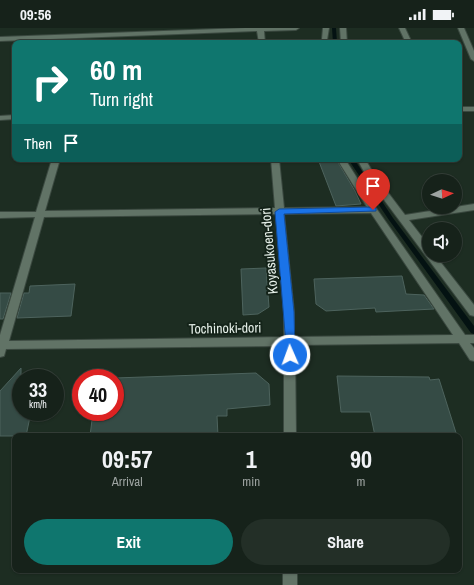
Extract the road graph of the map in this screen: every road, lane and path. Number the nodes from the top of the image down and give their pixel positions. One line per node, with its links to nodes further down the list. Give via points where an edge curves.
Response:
1 (94, 28): 9 (street)
2 (296, 28): 7 (street)
3 (326, 28): 12 (street)
4 (343, 28): 14 (street)
5 (402, 28): 15 (street)
6 (461, 28): 16 (street)
7 (260, 29): 8 (street); 13 (street)
8 (174, 30): 9 (street)
9 (93, 36): 10 (street)
10 (20, 38): 11 (street)
11 (0, 39)
12 (325, 39)
13 (262, 40)
14 (344, 40)
15 (408, 40)
16 (473, 57)
17 (462, 109): 18 (street)
18 (474, 109)
19 (12, 117): 20 (street)
20 (0, 118)
21 (55, 162): 29 (street)
22 (275, 162): 27 (street, Koyasukoen-dori)
23 (344, 162): 26 (street)
24 (363, 162): 30 (street)
25 (473, 209): 30 (street)
26 (373, 210): 27 (street); 34 (street)
27 (279, 212): 29 (street); 35 (street, Koyasukoen-dori)
28 (0, 215): 29 (street)
29 (40, 215): 36 (street)
30 (402, 218): 31 (street)
31 (422, 244)
32 (436, 262): 33 (street)
33 (474, 312)
34 (466, 339): 35 (street, Tochinoki-dori); 37 (street)
35 (290, 341): 36 (street, Tochinoki-dori); 38 (street, Koyasukoen-dori)
36 (1, 347)
37 (474, 357)
38 (290, 433)
39 (290, 573): 40 (street)
40 (290, 585)

